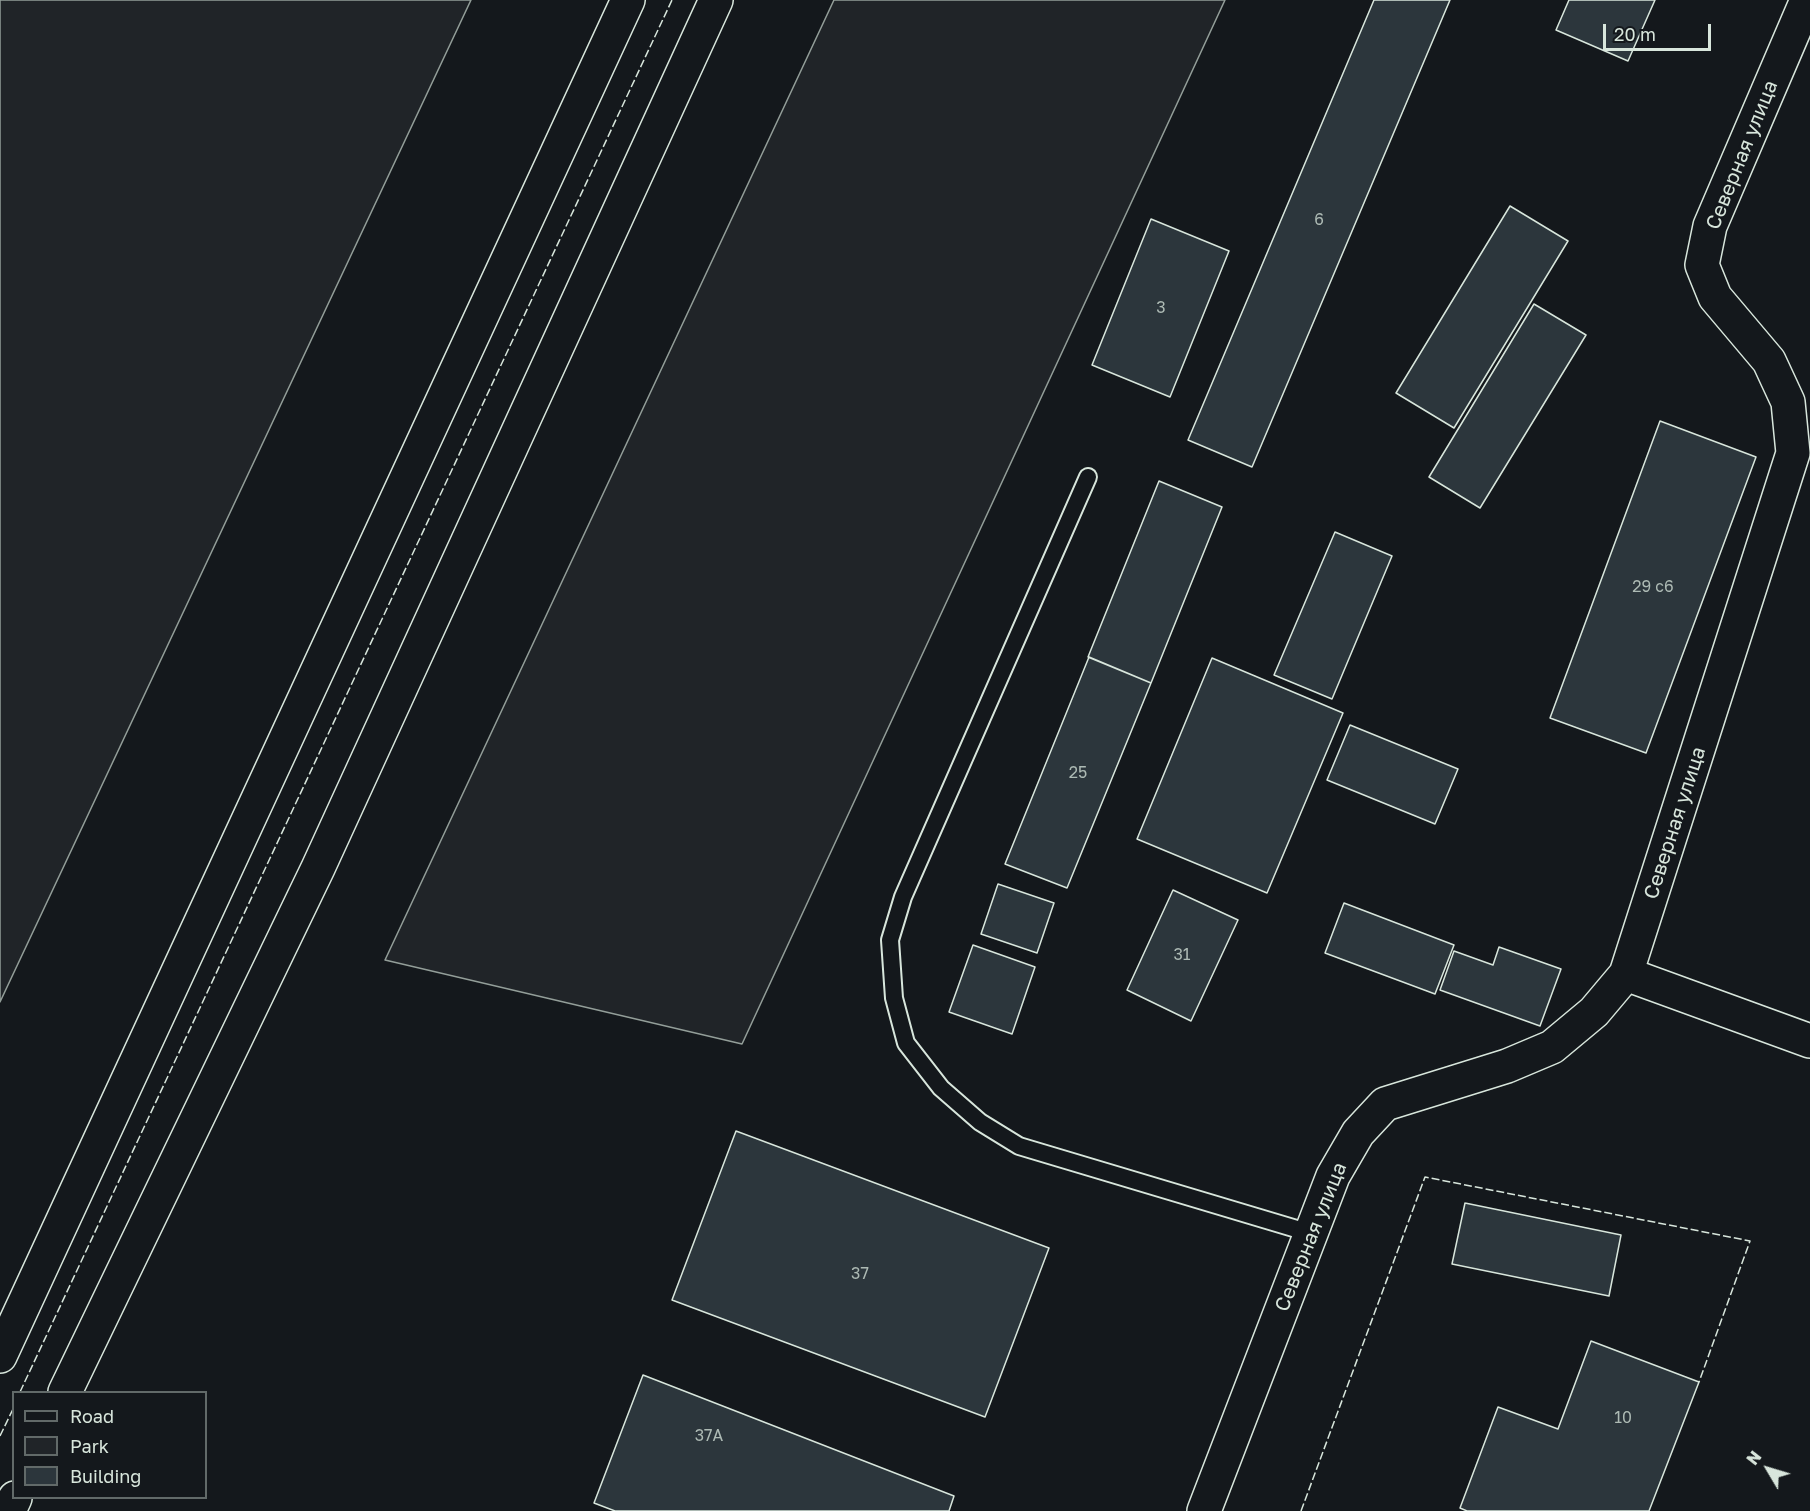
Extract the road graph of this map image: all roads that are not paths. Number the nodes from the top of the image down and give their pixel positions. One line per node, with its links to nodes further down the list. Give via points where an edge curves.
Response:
1 (628, 0): 8 (main road)
2 (716, 0): 9 (main road, via 323,857)
3 (1807, 0): 5 (main road, Северная улица, via 1710,226 1702,265 1714,297 1769,361 1788,402 1793,453)
4 (1088, 477): 7 (lane, via 903,897 890,940 894,998 906,1043 941,1088 980,1122 1019,1146)
5 (1626, 974): 6 (main road); 7 (main road, Северная улица, via 1594,1012 1552,1047 1508,1066 1385,1104 1358,1133 1333,1176)
6 (1810, 1041)
7 (1310, 1233): 10 (main road, Северная улица)
8 (0, 1356)
9 (65, 1391)
10 (1204, 1511)

